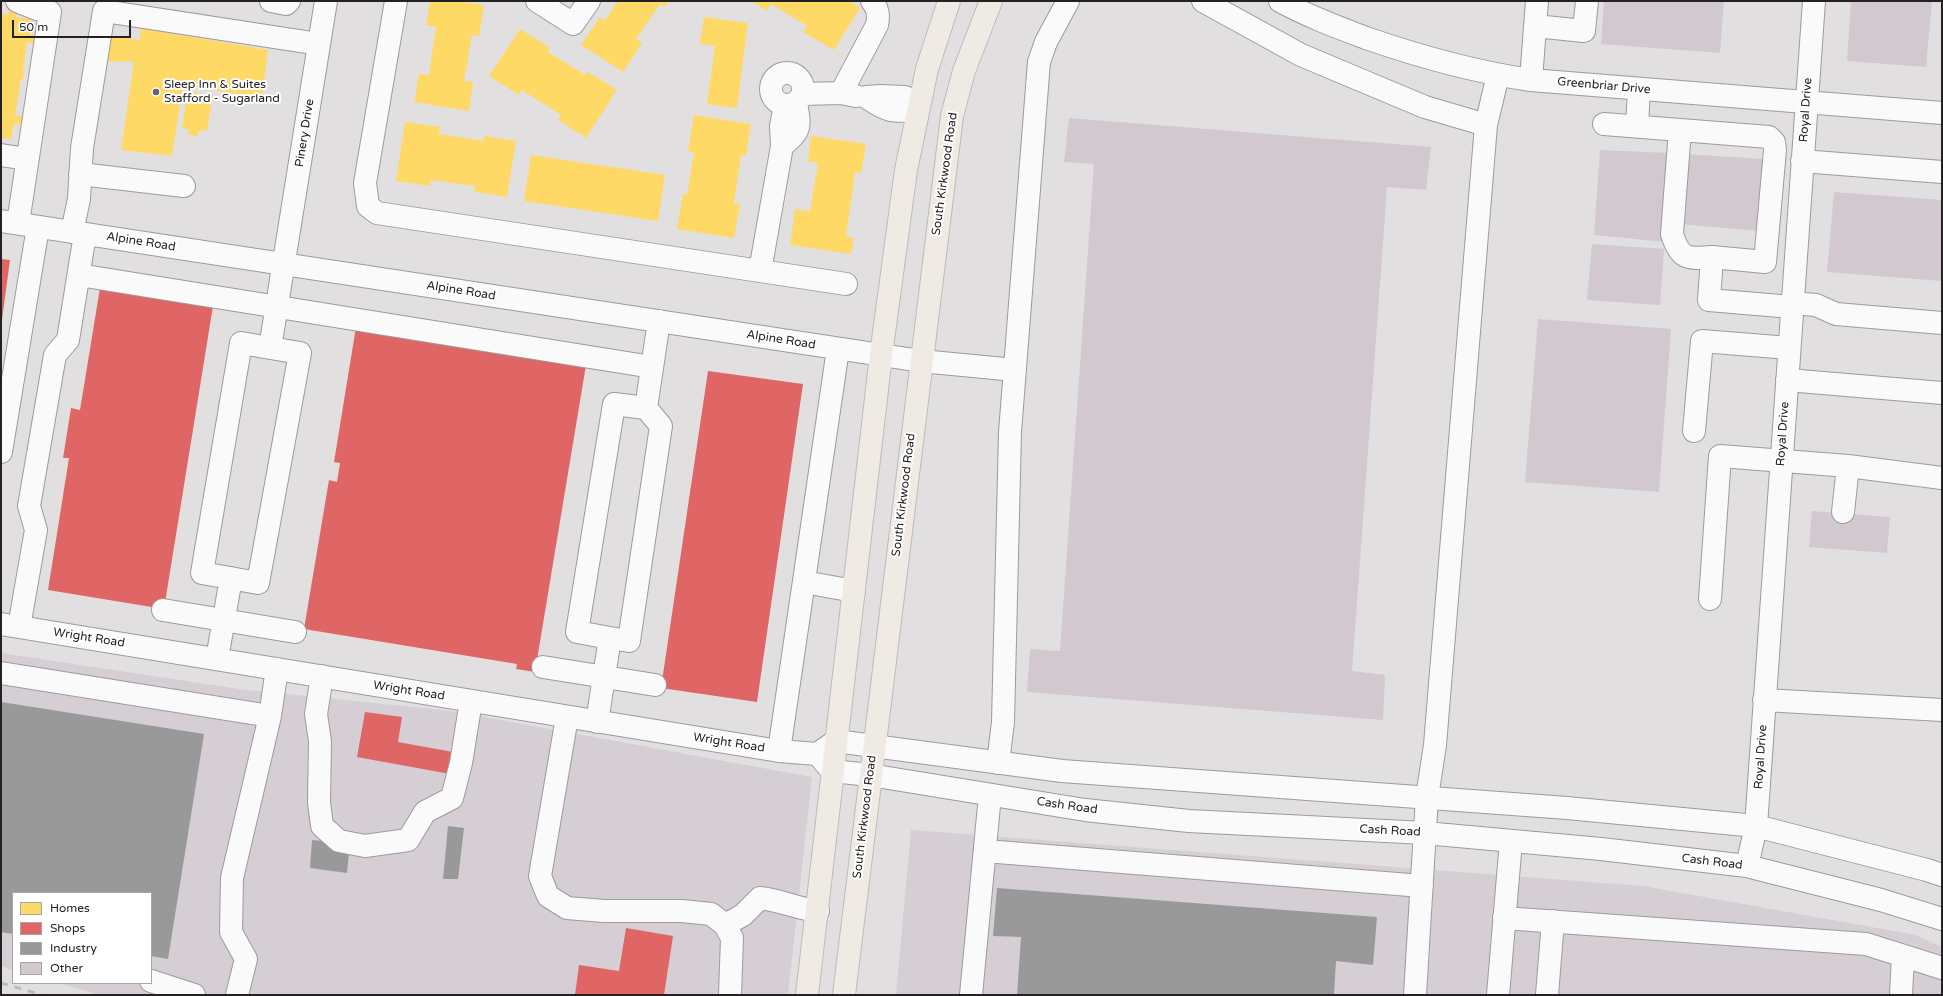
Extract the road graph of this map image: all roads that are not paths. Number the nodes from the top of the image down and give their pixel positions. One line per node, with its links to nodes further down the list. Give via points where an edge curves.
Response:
1 (18, 1): 32 (street, via 50,12)
2 (271, 1): 3 (street, via 286,4)
3 (290, 1)
4 (326, 1): 18 (street, Pinery Drive)
5 (396, 1): 41 (street, via 365,183 368,206 377,213)
6 (537, 1): 7 (street, via 573,24)
7 (588, 1)
8 (872, 1): 22 (street, via 877,7 877,24)
9 (949, 1): 24 (main road, via 927,69)
10 (991, 1): 26 (main road, South Kirkwood Road, via 964,71)
11 (1068, 1): 54 (street, via 1046,42 1039,62)
12 (1203, 1): 28 (street, via 1301,54 1425,107)
13 (1280, 1): 19 (street, Greenbriar Drive, via 1333,26 1389,46 1440,62)
14 (1537, 1): 17 (street)
15 (1587, 1): 17 (street, via 1584,31)
16 (1814, 1): 23 (street, Royal Drive)
17 (1535, 26): 20 (street)
18 (319, 44): 35 (street, via 104,11); 40 (street, Pinery Drive)
19 (1498, 75): 20 (street, Greenbriar Drive); 28 (street)
20 (1531, 80): 21 (street, Greenbriar Drive)
21 (1639, 89): 23 (street, Greenbriar Drive); 29 (street)
22 (841, 93): 24 (street, via 866,97 905,98); 41 (street, via 795,101 781,126 782,146)
23 (1806, 103): 25 (street, Greenbriar Drive); 33 (street, Royal Drive)
24 (918, 108): 26 (main road); 51 (main road, via 906,170)
25 (1942, 113)
26 (952, 116): 52 (main road, South Kirkwood Road)
27 (1604, 124): 29 (street)
28 (1486, 125): 94 (street, via 1436,737)
29 (1637, 126): 30 (street)
30 (1680, 130): 39 (street, via 1672,234 1676,246 1685,257); 39 (street, via 1769,137 1774,142 1765,262)
31 (1, 155): 32 (street)
32 (27, 159): 37 (street)
33 (1802, 162): 34 (street); 44 (street, Royal Drive)
34 (1942, 172)
35 (80, 174): 36 (street); 38 (street)
36 (184, 186)
37 (19, 224): 38 (street, Alpine Road); 59 (street)
38 (79, 233): 40 (street, Alpine Road); 42 (street)
39 (1712, 257): 44 (street, via 1709,300)
40 (285, 264): 45 (street, Pinery Drive); 46 (street, Alpine Road)
41 (760, 271): 43 (street)
42 (79, 275): 45 (street); 70 (street, via 68,340 55,355 29,506 36,530)
43 (846, 284)
44 (1792, 305): 47 (street, via 1816,305 1836,314); 49 (street, Royal Drive)
45 (278, 306): 48 (street, Pinery Drive); 53 (street)
46 (660, 321): 50 (street, Alpine Road); 53 (street)
47 (1942, 323)
48 (270, 348): 64 (street, via 300,353 258,583); 64 (street, via 241,343 202,573)
49 (1789, 348): 55 (street, Royal Drive); 58 (street, via 1702,341)
50 (838, 349): 51 (street, Alpine Road); 65 (street)
51 (881, 355): 52 (street, Alpine Road); 66 (main road)
52 (921, 361): 54 (street, Alpine Road); 87 (main road, South Kirkwood Road)
53 (652, 367): 57 (street)
54 (1015, 370): 90 (street, via 1010,432 1003,722)
55 (1787, 380): 56 (street); 60 (street, Royal Drive)
56 (1942, 393)
57 (646, 408): 72 (street, via 661,426 629,642); 72 (street, via 614,404 577,632)
58 (1694, 432)
59 (1, 452)
60 (1781, 460): 61 (street); 67 (street, via 1720,456); 80 (street, Royal Drive)
61 (1848, 466): 62 (street); 63 (street)
62 (1942, 478)
63 (1843, 512)
64 (231, 578): 69 (street)
65 (804, 582): 66 (street); 88 (street)
66 (854, 591): 86 (main road)
67 (1710, 599)
68 (163, 610): 69 (street)
69 (224, 620): 71 (street); 73 (street)
70 (10, 626): 73 (street, Wright Road)
71 (295, 632)
72 (610, 638): 78 (street)
73 (217, 659): 75 (street, Wright Road)
74 (543, 667): 78 (street)
75 (277, 669): 77 (street, Wright Road); 83 (street)
76 (1, 673): 83 (street)
77 (322, 676): 81 (street, Wright Road); 81 (street, via 316,714 320,741 319,802 322,826 339,841 365,846 408,840 425,812 452,798 461,763)
78 (604, 677): 79 (street); 85 (street)
79 (655, 685)
80 (1764, 700): 82 (street); 95 (street, Royal Drive)
81 (471, 701): 84 (street, Wright Road)
82 (1942, 710)
83 (270, 716): 111 (street, via 232,878 231,932 246,959)
84 (567, 717): 85 (street, Wright Road); 106 (street, via 540,876 548,896 567,908 711,914)
85 (597, 722): 88 (street, Wright Road)
86 (836, 741): 87 (street); 89 (street); 91 (main road)
87 (874, 745): 90 (street); 92 (main road, South Kirkwood Road)
88 (779, 751): 89 (street, Wright Road)
89 (817, 754): 91 (street)
90 (998, 762): 94 (street, via 1062,771)
91 (832, 771): 92 (street, Cash Road); 102 (main road)
92 (870, 775): 93 (street, Cash Road); 114 (main road, South Kirkwood Road)
93 (990, 795): 96 (street, Cash Road, via 1085,810 1189,821); 98 (street)
94 (1427, 797): 95 (street); 96 (street)
95 (1756, 826): 99 (street, Royal Drive); 100 (street)
96 (1425, 833): 97 (street, Cash Road); 101 (street)
97 (1510, 841): 99 (street, Cash Road, via 1600,848); 103 (street)
98 (985, 851): 101 (street); 115 (street)
99 (1747, 866): 104 (street, Cash Road, via 1881,900)
100 (1942, 875)
101 (1422, 886): 116 (street)
102 (818, 911): 106 (street, via 760,898 742,915); 113 (main road)
103 (1504, 918): 105 (street); 117 (street)
104 (1942, 919)
105 (1553, 921): 107 (street, via 1866,944); 118 (street)
106 (725, 925): 112 (street, via 732,938)
107 (1903, 956): 108 (street); 119 (street)
108 (1942, 968)
109 (152, 981): 110 (street)
110 (194, 995)
111 (237, 995)
112 (730, 995)
113 (807, 995)
114 (844, 995)
115 (971, 995)
116 (1415, 995)
117 (1498, 995)
118 (1547, 995)
119 (1901, 995)

